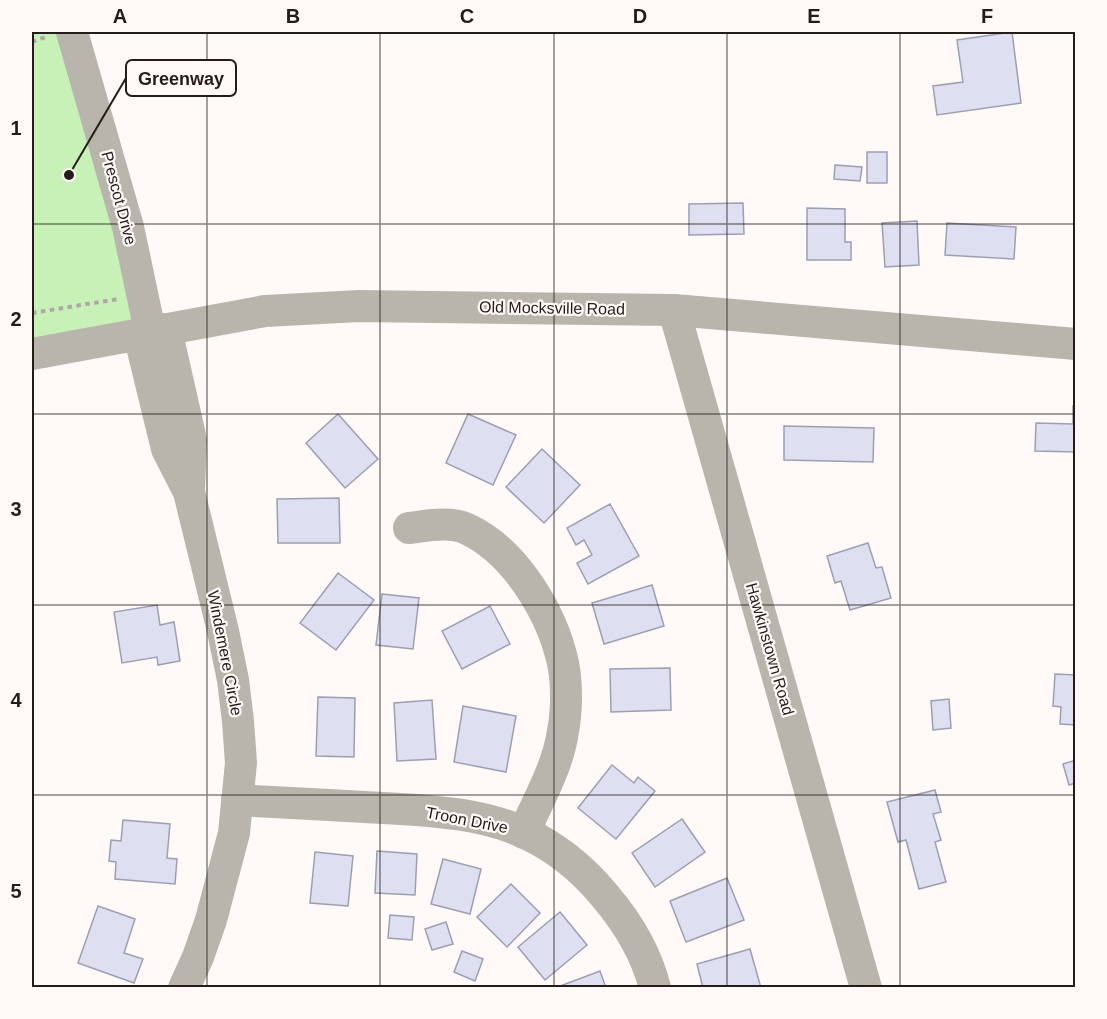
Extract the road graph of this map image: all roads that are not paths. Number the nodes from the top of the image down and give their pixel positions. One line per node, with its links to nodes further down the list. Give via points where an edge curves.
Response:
1 (72, 32): 3 (street, Prescot Drive, via 128,227)
2 (674, 310): 3 (street, Old Mocksville Road, via 359,306 265,311); 4 (street, Old Mocksville Road); 11 (street, Hawkinstown Road)
3 (152, 331): 5 (street, Old Mocksville Road); 7 (street, Windemere Circle, via 167,449 189,492 233,680 241,763)
4 (1076, 344)
5 (32, 354)
6 (409, 528): 8 (street, via 457,526 486,540 512,563 552,628 563,664 563,732 554,766)
7 (237, 800): 8 (street, Troon Drive, via 428,811 505,825); 9 (street, Windemere Circle, via 224,878)
8 (524, 833): 10 (street, Troon Drive, via 568,859 598,888 625,920 640,946)
9 (184, 987)
10 (655, 987)
11 (866, 987)

